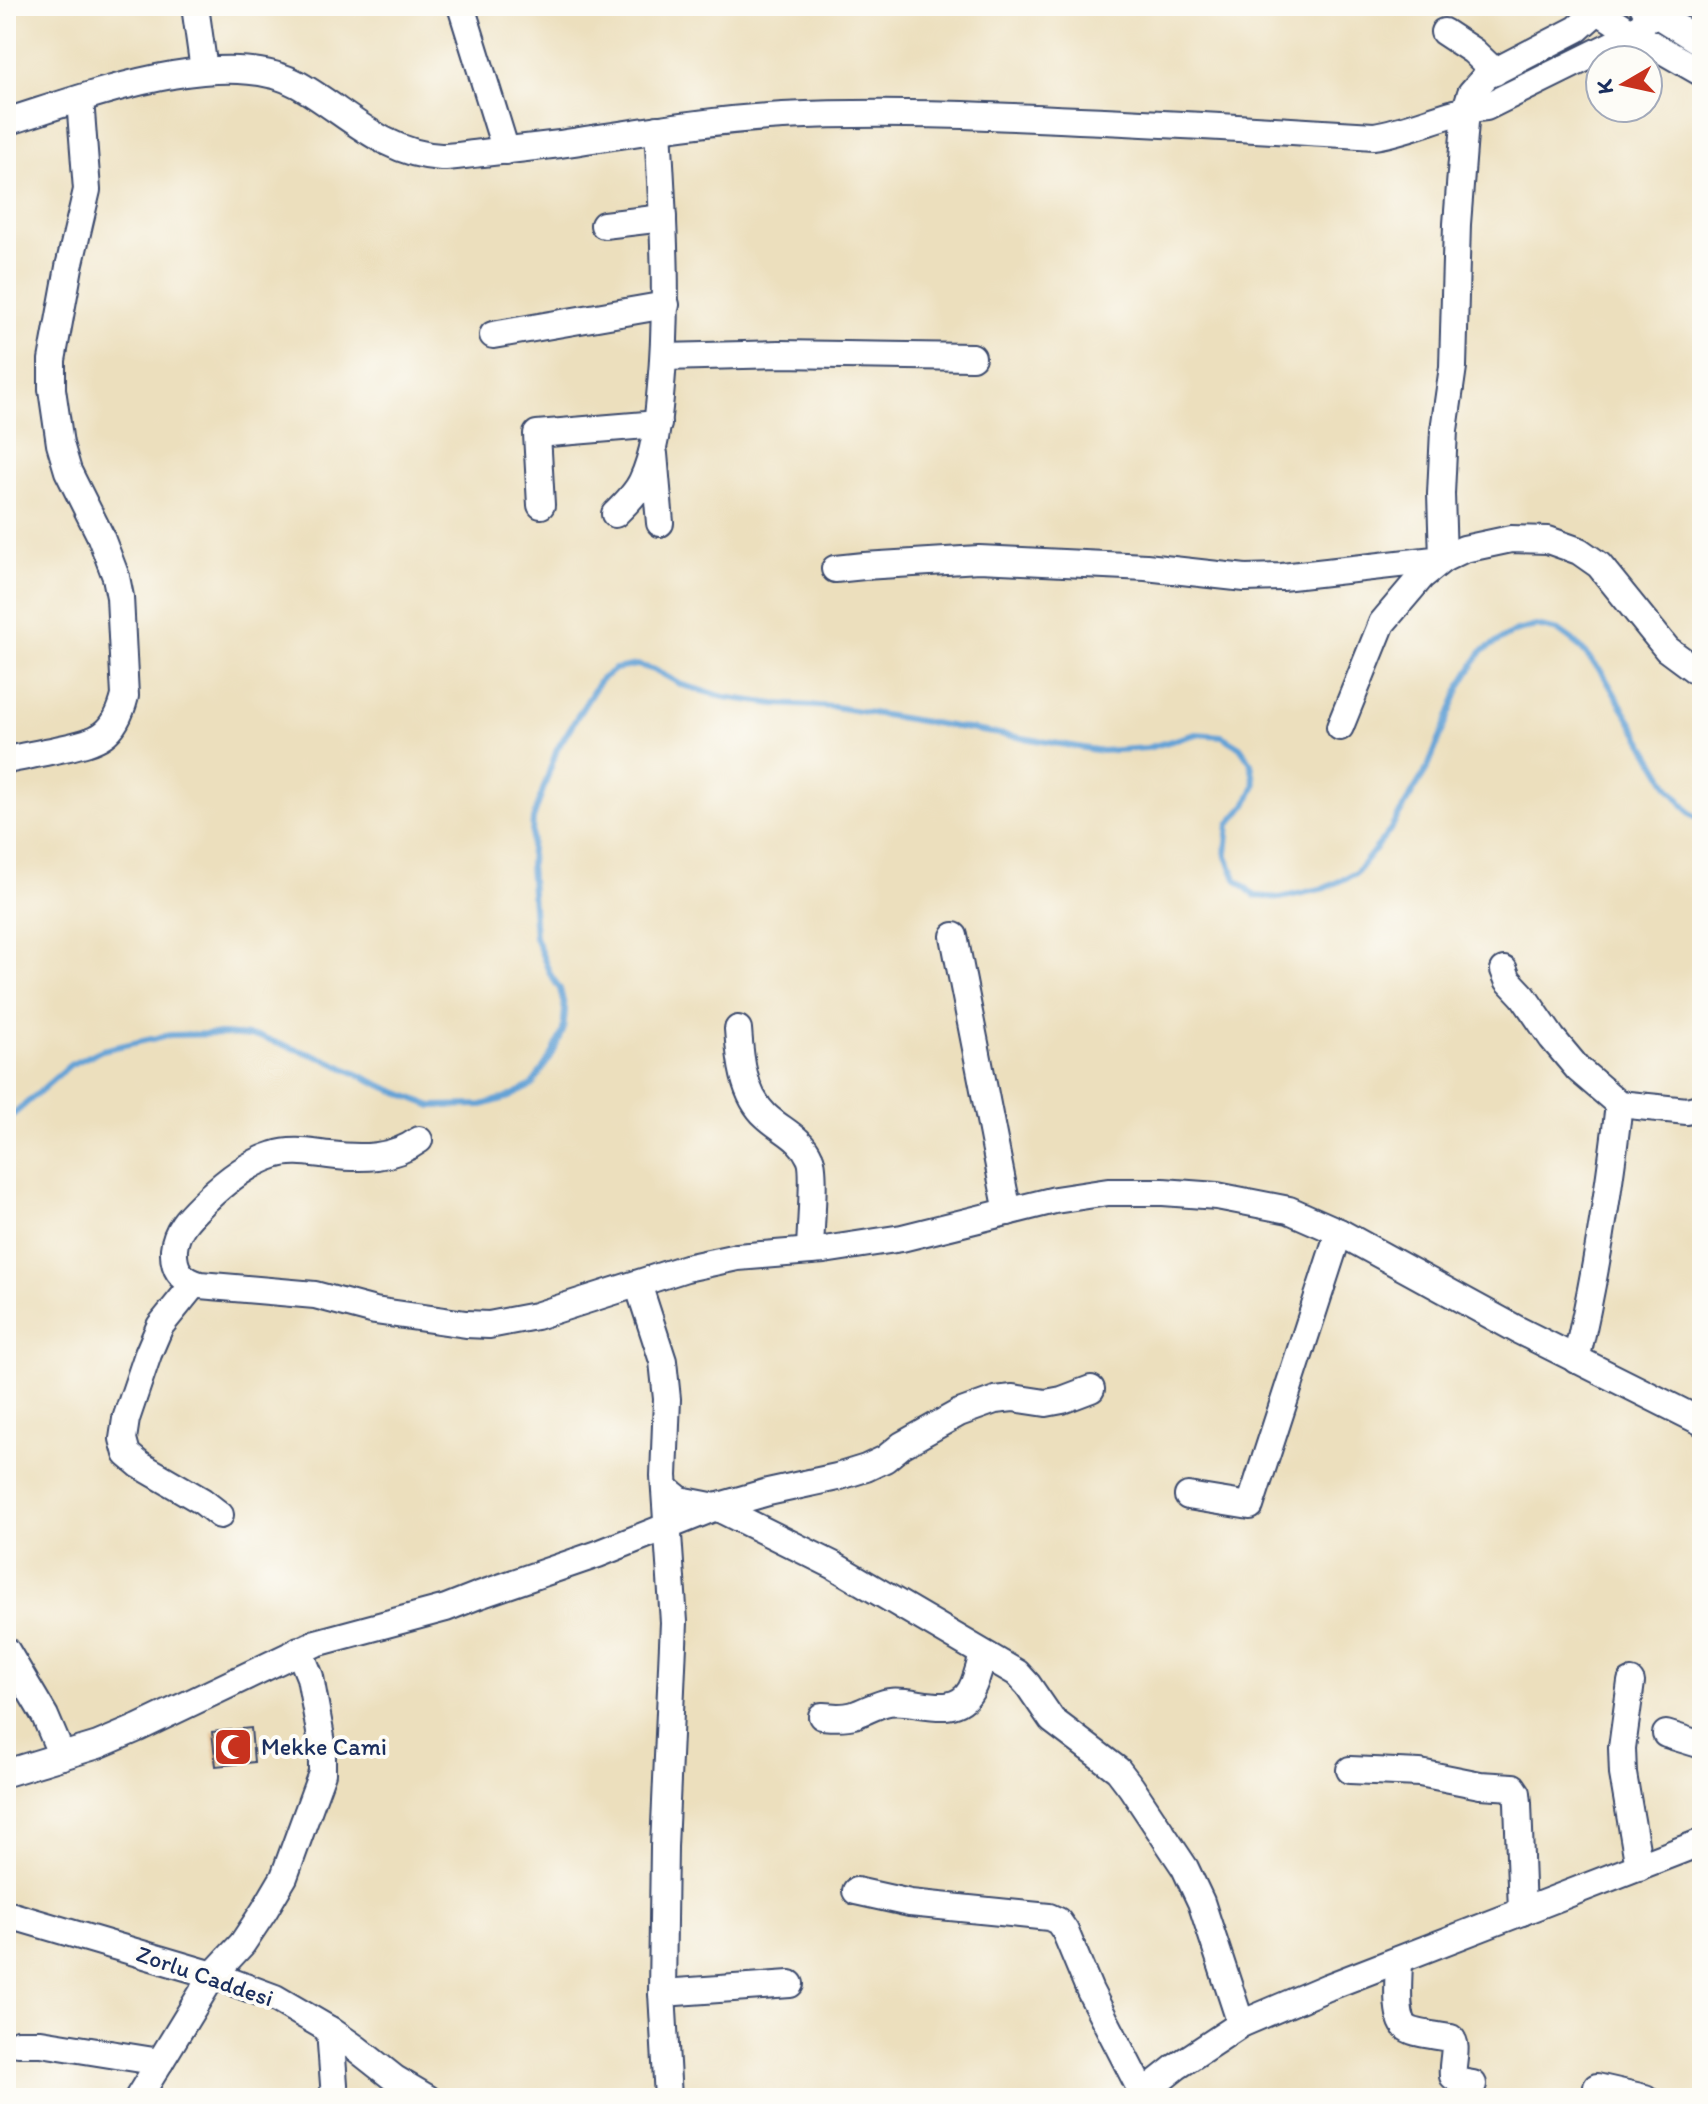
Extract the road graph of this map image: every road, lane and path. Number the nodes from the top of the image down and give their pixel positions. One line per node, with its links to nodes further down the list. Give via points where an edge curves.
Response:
1 (195, 6): 8 (street)
2 (461, 6): 15 (street)
3 (1597, 8): 6 (street); 9 (street, via 1577,29)
4 (1648, 9): 6 (street); 7 (street)
5 (1444, 32): 9 (street)
6 (1634, 34): 10 (street); 12 (street, via 1486,107)
7 (1702, 43)
8 (216, 69): 11 (street); 15 (street, via 265,74 296,84 355,124 414,154)
9 (1495, 72): 12 (street, via 1471,93)
10 (1702, 73)
11 (80, 99): 13 (street); 31 (street, via 87,190 52,360 52,389 68,471 116,577 125,696 112,727 92,742)
12 (1466, 109): 14 (street, via 1374,136 976,115 781,116); 27 (street, via 1453,367 1444,430)
13 (6, 122)
14 (658, 129): 15 (street); 16 (street)
15 (506, 151)
16 (663, 218): 17 (street); 18 (street)
17 (604, 225)
18 (666, 305): 19 (street); 20 (street)
19 (493, 335)
20 (664, 357): 21 (street); 22 (street)
21 (972, 357)
22 (658, 424): 23 (street); 24 (street, via 537,434)
23 (654, 451): 25 (street, via 641,483); 26 (street)
24 (541, 505)
25 (615, 514)
26 (660, 523)
27 (1443, 559): 28 (street, via 1245,578 979,559); 29 (street, via 1511,539 1548,540 1579,551 1599,565 1667,649); 30 (street, via 1382,623)
28 (835, 569)
29 (1702, 675)
30 (1340, 727)
31 (6, 760)
32 (954, 936): 38 (street)
33 (1504, 970): 35 (street, via 1578,1069)
34 (738, 1029): 40 (street, via 739,1056 755,1102 765,1116 798,1139 813,1164)
35 (1619, 1104): 36 (street, via 1687,1111); 43 (street, via 1606,1211)
36 (1702, 1107)
37 (419, 1140): 41 (street, via 392,1154 275,1154 244,1170 187,1218 175,1238 178,1273)
38 (1008, 1212): 39 (street, via 1108,1192 1163,1192 1263,1204); 40 (street, via 902,1238)
39 (1339, 1232): 43 (street); 47 (street, via 1250,1506)
40 (810, 1251): 42 (street, via 737,1257)
41 (194, 1284): 42 (street, via 315,1295 375,1311 489,1325); 49 (street, via 160,1326 123,1439 127,1454 140,1465)
42 (638, 1284): 46 (street, via 666,1380)
43 (1576, 1360): 45 (street)
44 (1091, 1389): 48 (street, via 1046,1403 995,1400 959,1413 866,1468)
45 (1702, 1422)
46 (665, 1488): 48 (street, via 680,1500); 50 (street)
47 (1188, 1496)
48 (716, 1507): 50 (street); 53 (street, via 833,1565)
49 (220, 1515)
50 (668, 1526): 52 (street, via 446,1608); 69 (street, via 674,1622)
51 (6, 1650): 58 (street)
52 (299, 1650): 58 (street, via 138,1728); 67 (street, via 318,1712 322,1773 284,1877 242,1944)
53 (983, 1654): 55 (street, via 973,1688 955,1705 895,1701 852,1716); 70 (street, via 1017,1673 1052,1720 1118,1770 1131,1787 1185,1868 1201,1902)
54 (1631, 1682): 62 (street, via 1623,1774)
55 (822, 1716)
56 (1666, 1734): 57 (street)
57 (1702, 1745)
58 (62, 1756): 60 (street)
59 (1350, 1770): 64 (street, via 1420,1773 1513,1787)
60 (6, 1773)
61 (1702, 1842): 62 (street)
62 (1639, 1867): 64 (street)
63 (856, 1891): 76 (street, via 1058,1921)
64 (1522, 1912): 66 (street)
65 (6, 1914): 67 (street, Zorlu Caddesi)
66 (1399, 1960): 70 (street); 74 (street, via 1403,2025 1454,2040 1453,2076)
67 (213, 1975): 71 (street, Zorlu Caddesi, via 275,1998); 73 (street)
68 (790, 1984): 69 (street)
69 (662, 1993): 80 (street)
70 (1241, 2024): 76 (street)
71 (330, 2030): 78 (street); 79 (street, Zorlu Caddesi)
72 (18, 2043): 73 (street)
73 (160, 2062): 77 (street)
74 (1473, 2084)
75 (1597, 2087): 81 (street)
76 (1140, 2095)
77 (138, 2098)
78 (335, 2098)
79 (427, 2098)
80 (668, 2098)
81 (1645, 2098)

